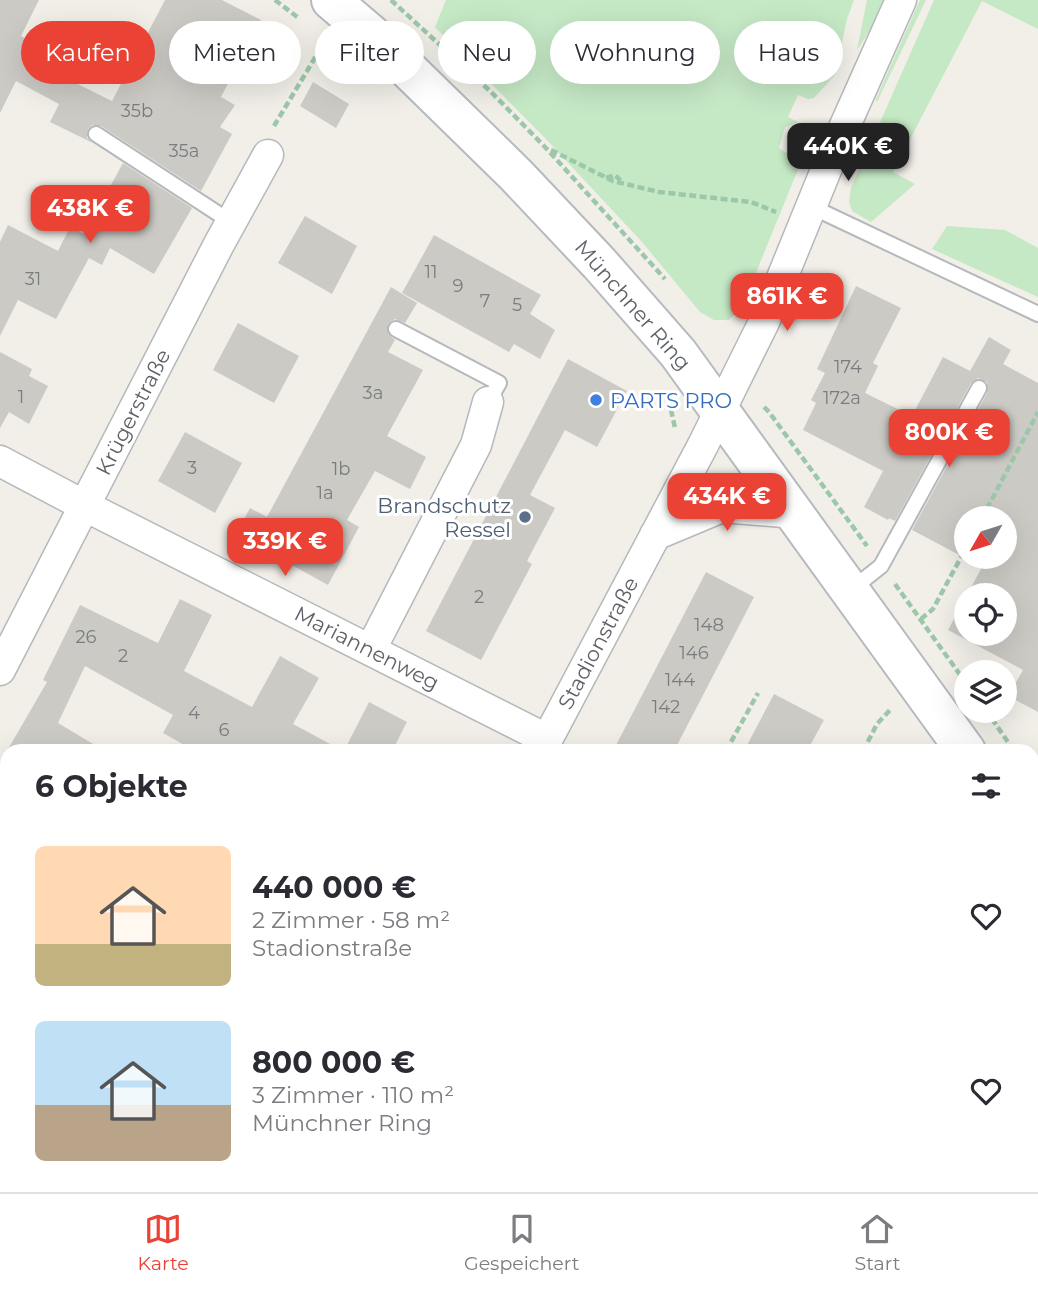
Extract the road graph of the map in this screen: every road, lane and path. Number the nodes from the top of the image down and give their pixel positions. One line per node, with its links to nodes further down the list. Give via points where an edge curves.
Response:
1 (901, 0): 6 (street, Stadionstraße, via 835,148)
2 (340, 7): 5 (path, via 327,39 271,130); 13 (main road, Münchner Ring, via 462,121 599,263 678,353)
3 (96, 134): 7 (lane)
4 (545, 147): 6 (path, via 624,184)
5 (268, 155): 7 (street, Krügerstraße)
6 (799, 212): 8 (lane); 13 (street, Stadionstraße, via 764,322)
7 (231, 222): 17 (street, Krügerstraße)
8 (1038, 314)
9 (396, 329): 11 (lane, via 499,383)
10 (979, 388): 22 (lane, via 881,566)
11 (488, 402): 24 (street, via 476,445)
12 (667, 404): 15 (path, via 673,413)
13 (720, 410): 19 (main road, Münchner Ring); 20 (street, Stadionstraße)
14 (1038, 412): 18 (path)
15 (675, 437)
16 (0, 461): 17 (street, Mariannenweg)
17 (85, 506): 24 (street, Mariannenweg); 25 (street, Krügerstraße)
18 (988, 506)
19 (795, 513): 20 (street, via 722,507); 22 (main road, Münchner Ring)
20 (655, 535): 30 (street, Stadionstraße)
21 (955, 569): 23 (path, via 933,609)
22 (851, 589): 33 (main road, Münchner Ring)
23 (921, 619)
24 (371, 649): 29 (street, Mariannenweg)
25 (0, 670)
26 (758, 693): 31 (path)
27 (890, 710): 32 (path)
28 (995, 723): 34 (path)
29 (541, 744)
30 (544, 744)
31 (730, 744)
32 (867, 744)
33 (961, 744)
34 (1009, 744)

